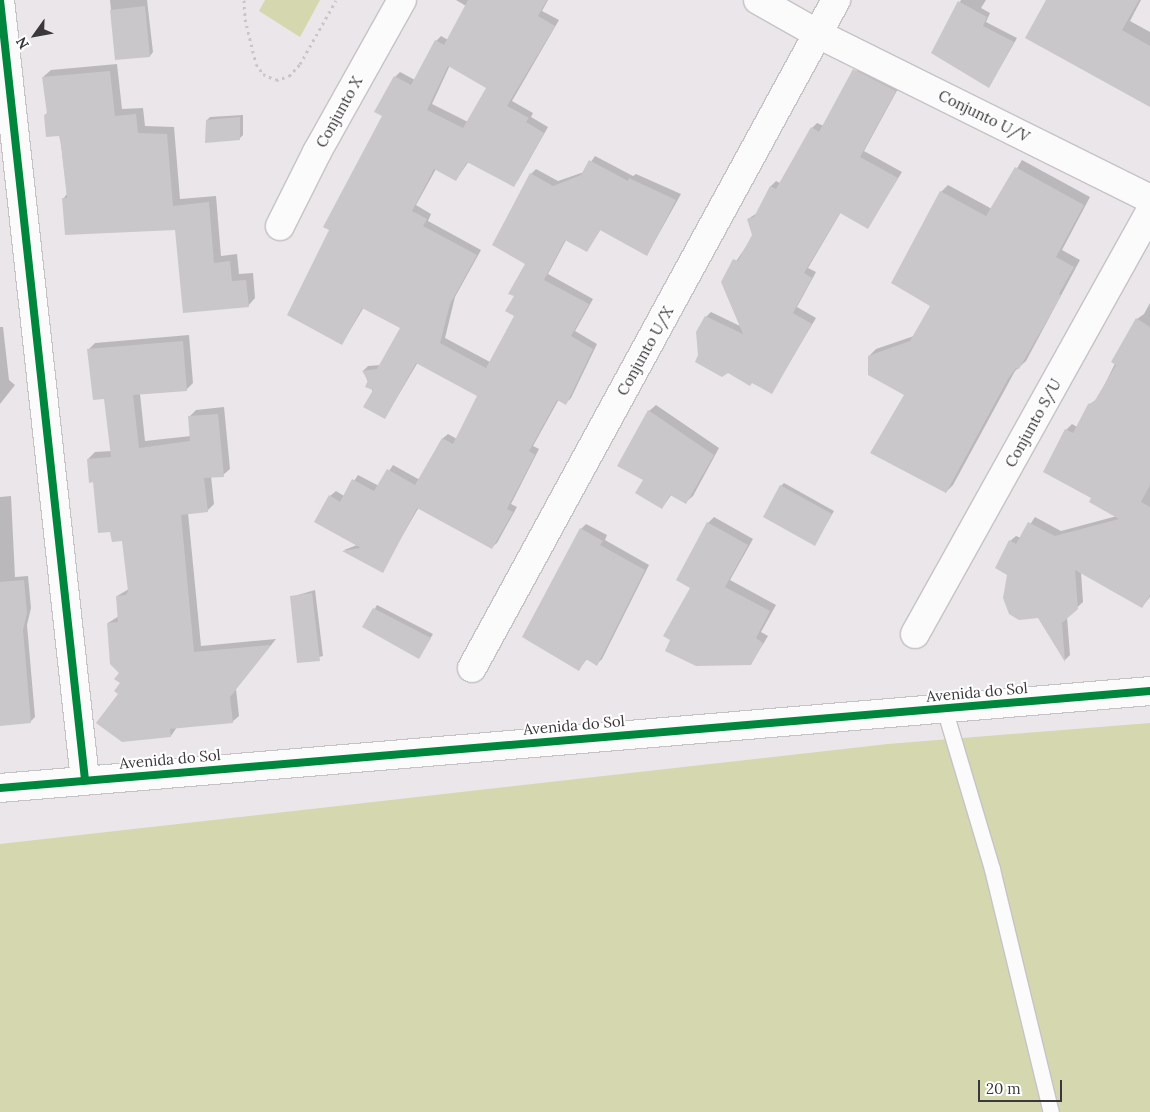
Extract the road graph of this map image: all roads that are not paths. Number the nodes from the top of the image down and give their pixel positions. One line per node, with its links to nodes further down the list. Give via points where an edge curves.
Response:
1 (0, 0): 13 (street)
2 (402, 0): 8 (street, Conjunto X, via 317,152)
3 (758, 0): 5 (street, Conjunto U/V)
4 (836, 0): 5 (street, Conjunto U/X)
5 (818, 34): 6 (street, Conjunto U/V); 10 (street, Conjunto U/X)
6 (1150, 199)
7 (1150, 212): 9 (street, Conjunto S/U)
8 (280, 226)
9 (915, 634)
10 (472, 668)
11 (1150, 691): 12 (street, Avenida do Sol)
12 (944, 708): 13 (street, Avenida do Sol); 15 (lane, via 992,869)
13 (85, 780): 14 (street, Avenida do Sol)
14 (0, 788)
15 (1051, 1112)

